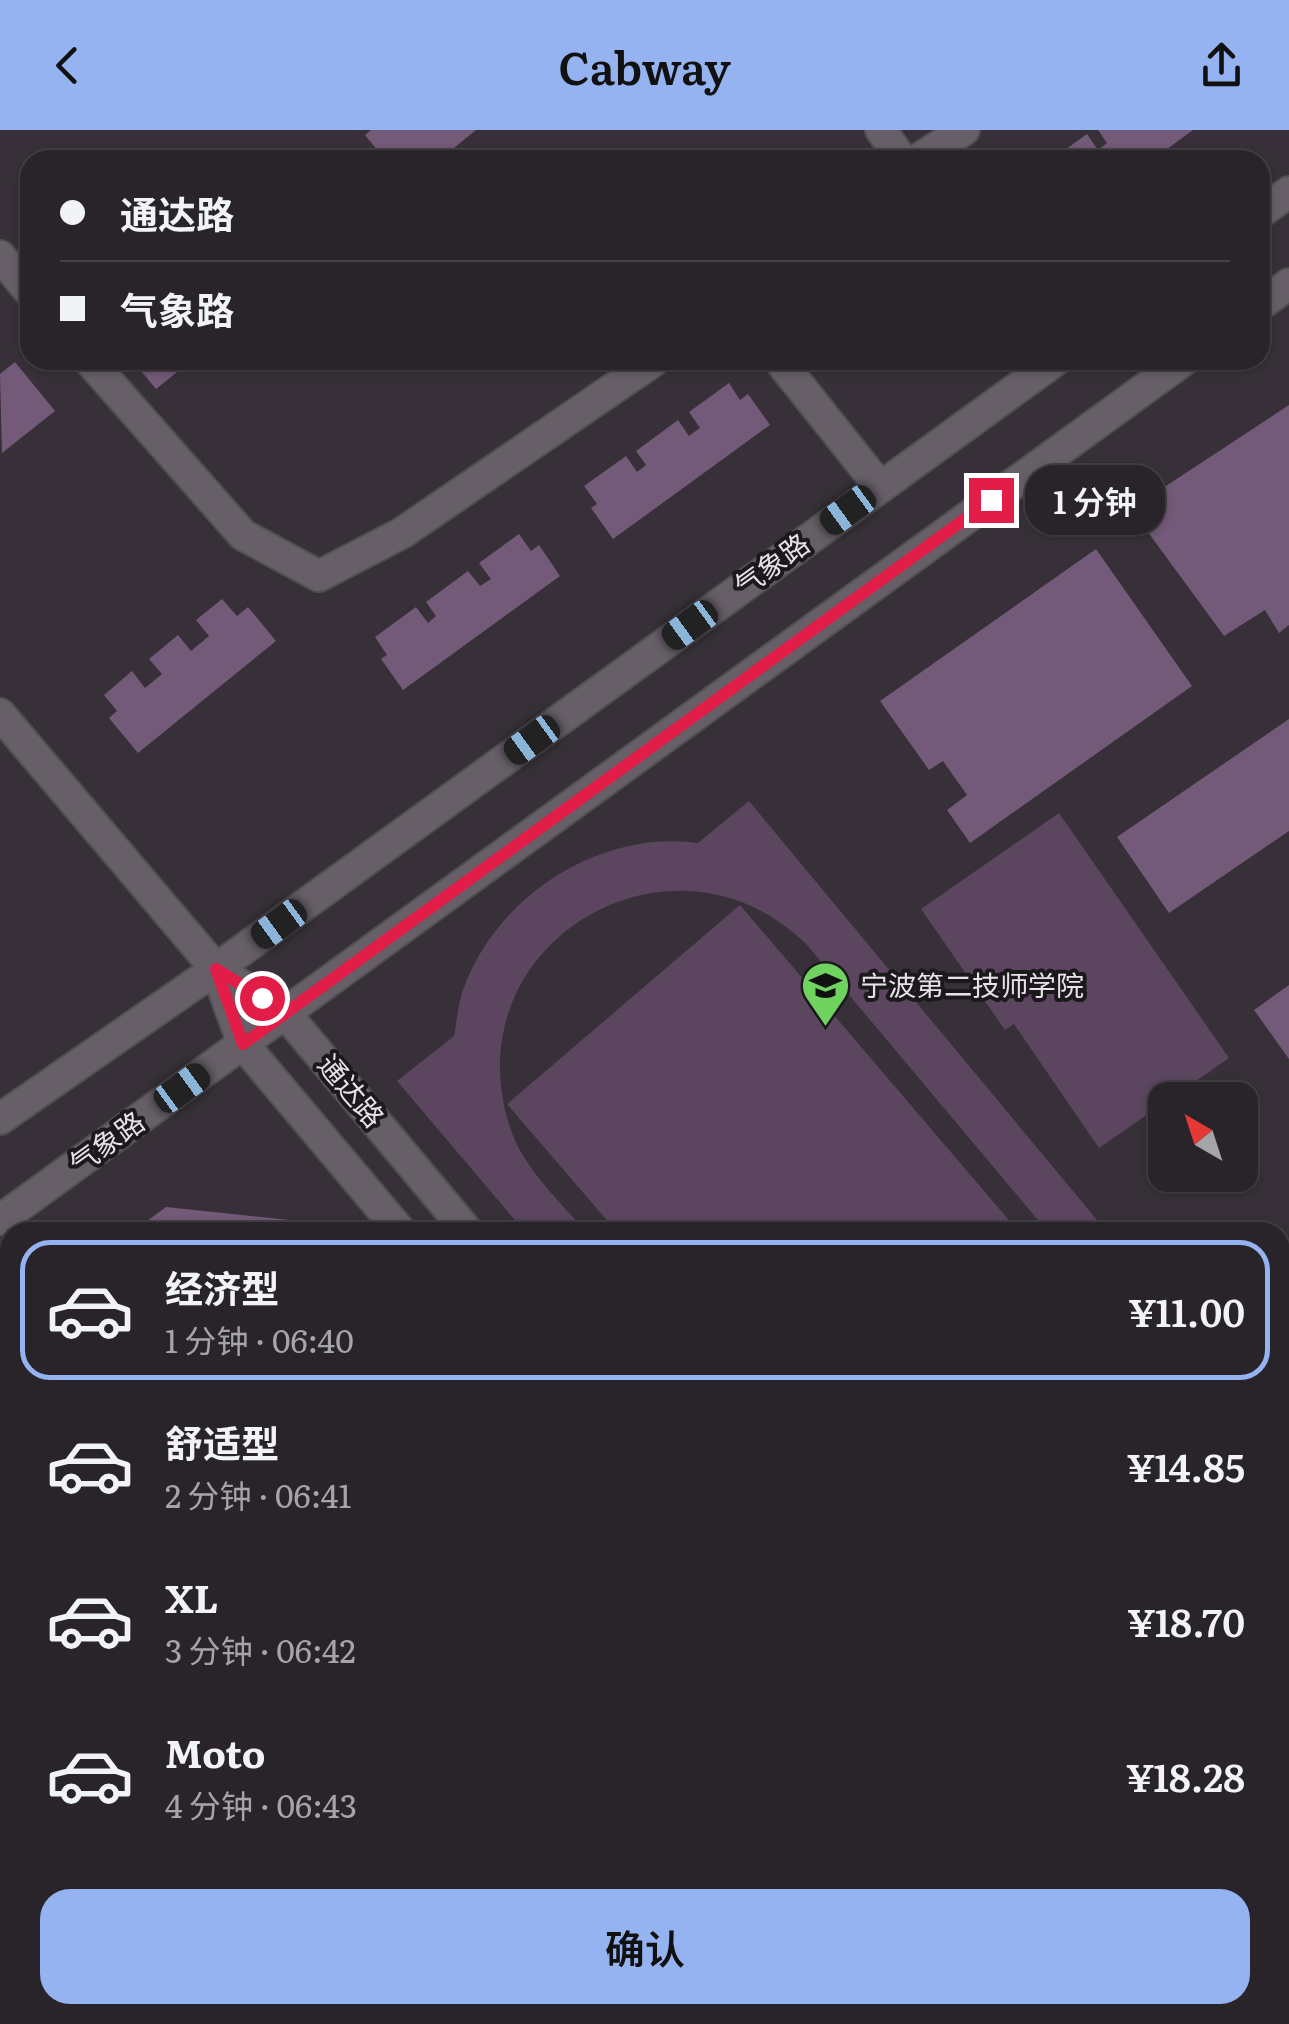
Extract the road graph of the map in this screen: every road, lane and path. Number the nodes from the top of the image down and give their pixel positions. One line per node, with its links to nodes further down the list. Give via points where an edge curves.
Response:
1 (964, 130): 2 (street)
2 (933, 150)
3 (0, 256): 4 (street)
4 (20, 280)
5 (99, 370): 6 (street, via 243,535 319,576 402,533)
6 (640, 370)
7 (787, 370): 10 (street)
8 (1042, 370): 10 (street, 气象路)
9 (1170, 370): 13 (street, 气象路)
10 (880, 487): 12 (street, 气象路)
11 (0, 714): 12 (street, 通达路)
12 (216, 969): 13 (street, 通达路); 14 (street, 通达路); 15 (street, 气象路)
13 (285, 1012): 14 (street, 气象路); 18 (street, 通达路)
14 (243, 1044): 16 (street, 气象路); 17 (street, 通达路)
15 (0, 1119)
16 (0, 1220)
17 (393, 1222)
18 (460, 1222)

